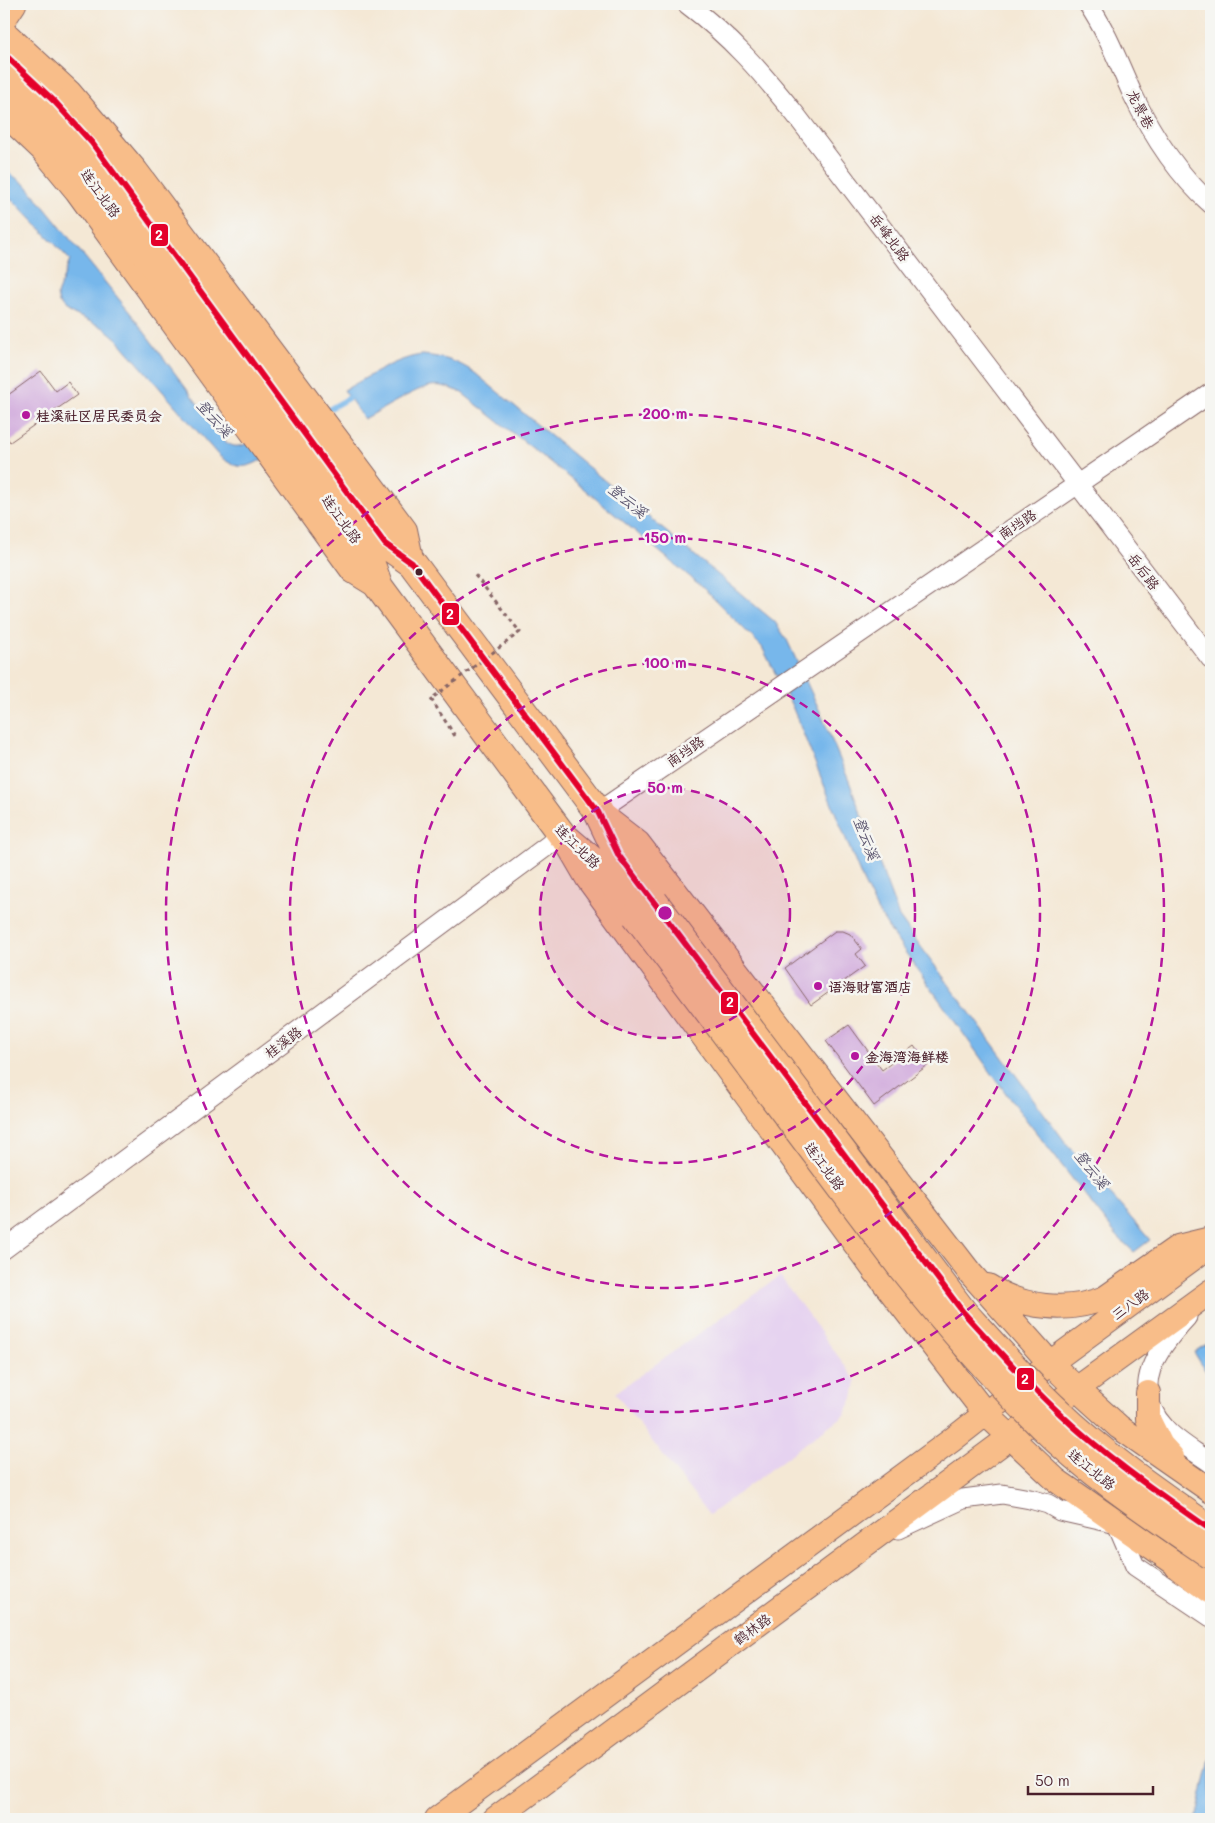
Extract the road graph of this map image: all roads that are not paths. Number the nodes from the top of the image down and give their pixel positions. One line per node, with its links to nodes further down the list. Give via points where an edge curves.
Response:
1 (14, 4): 4 (main road)
2 (687, 4): 12 (street, 岳峰北路, via 731,39 779,94)
3 (1088, 4): 9 (street, 龙景巷, via 1157,140 1179,171)
4 (4, 19)
5 (4, 32): 13 (main road, via 69,92 136,171 405,530)
6 (4, 54): 11 (highway, 连江北路, via 56,102 92,143)
7 (4, 83): 11 (highway, 连江北路, via 75,158)
8 (4, 113): 14 (main road, via 43,150 77,191 353,571)
9 (1211, 204)
10 (1211, 392): 12 (street, 南垱路)
11 (326, 480): 13 (highway, 连江北路, via 386,544); 14 (highway, 连江北路, via 368,556)
12 (1077, 484): 15 (street, 岳后路); 16 (street, 南垱路)
13 (412, 563): 16 (highway, 连江北路)
14 (379, 586): 17 (highway, 连江北路)
15 (1211, 659)
16 (598, 812): 18 (highway, 连江北路); 22 (main road, via 638,843)
17 (562, 835): 18 (highway, 连江北路); 21 (street, 桂溪路); 27 (main road, via 588,879 875,1271)
18 (645, 909): 32 (highway, 连江北路, bridge, via 963,1312 1009,1363 1058,1412 1150,1488); 34 (highway, 连江北路, bridge, via 903,1269 947,1324 1043,1427 1137,1505)
19 (1211, 1238): 22 (main road, via 1178,1247 1105,1298 1082,1305 1033,1305 1003,1295)
20 (1211, 1245): 24 (main road, 三八路)
21 (4, 1249)
22 (971, 1274): 24 (main road)
23 (1210, 1292): 25 (main road); 26 (street, via 1160,1350 1148,1376)
24 (1050, 1363): 25 (main road); 27 (main road, 三八路)
25 (1077, 1389): 28 (main road, 鹤林路); 30 (main road, via 1119,1427)
26 (1148, 1393): 29 (street, via 1151,1408 1165,1429); 30 (main road, via 1148,1419 1161,1445)
27 (984, 1413): 28 (main road); 38 (main road, 三八路, via 952,1440)
28 (1010, 1438): 31 (main road, via 1056,1480); 33 (main road, 鹤林路)
29 (1211, 1463)
30 (1202, 1485)
31 (1117, 1524): 33 (street, via 1060,1511 1048,1504 1014,1495 982,1496 963,1499); 35 (main road); 37 (street, via 1135,1566)
32 (1211, 1530)
33 (870, 1542): 39 (main road, 鹤林路)
34 (1211, 1555)
35 (1178, 1566): 36 (highway)
36 (1211, 1590)
37 (1211, 1618)
38 (437, 1819)
39 (495, 1819)

